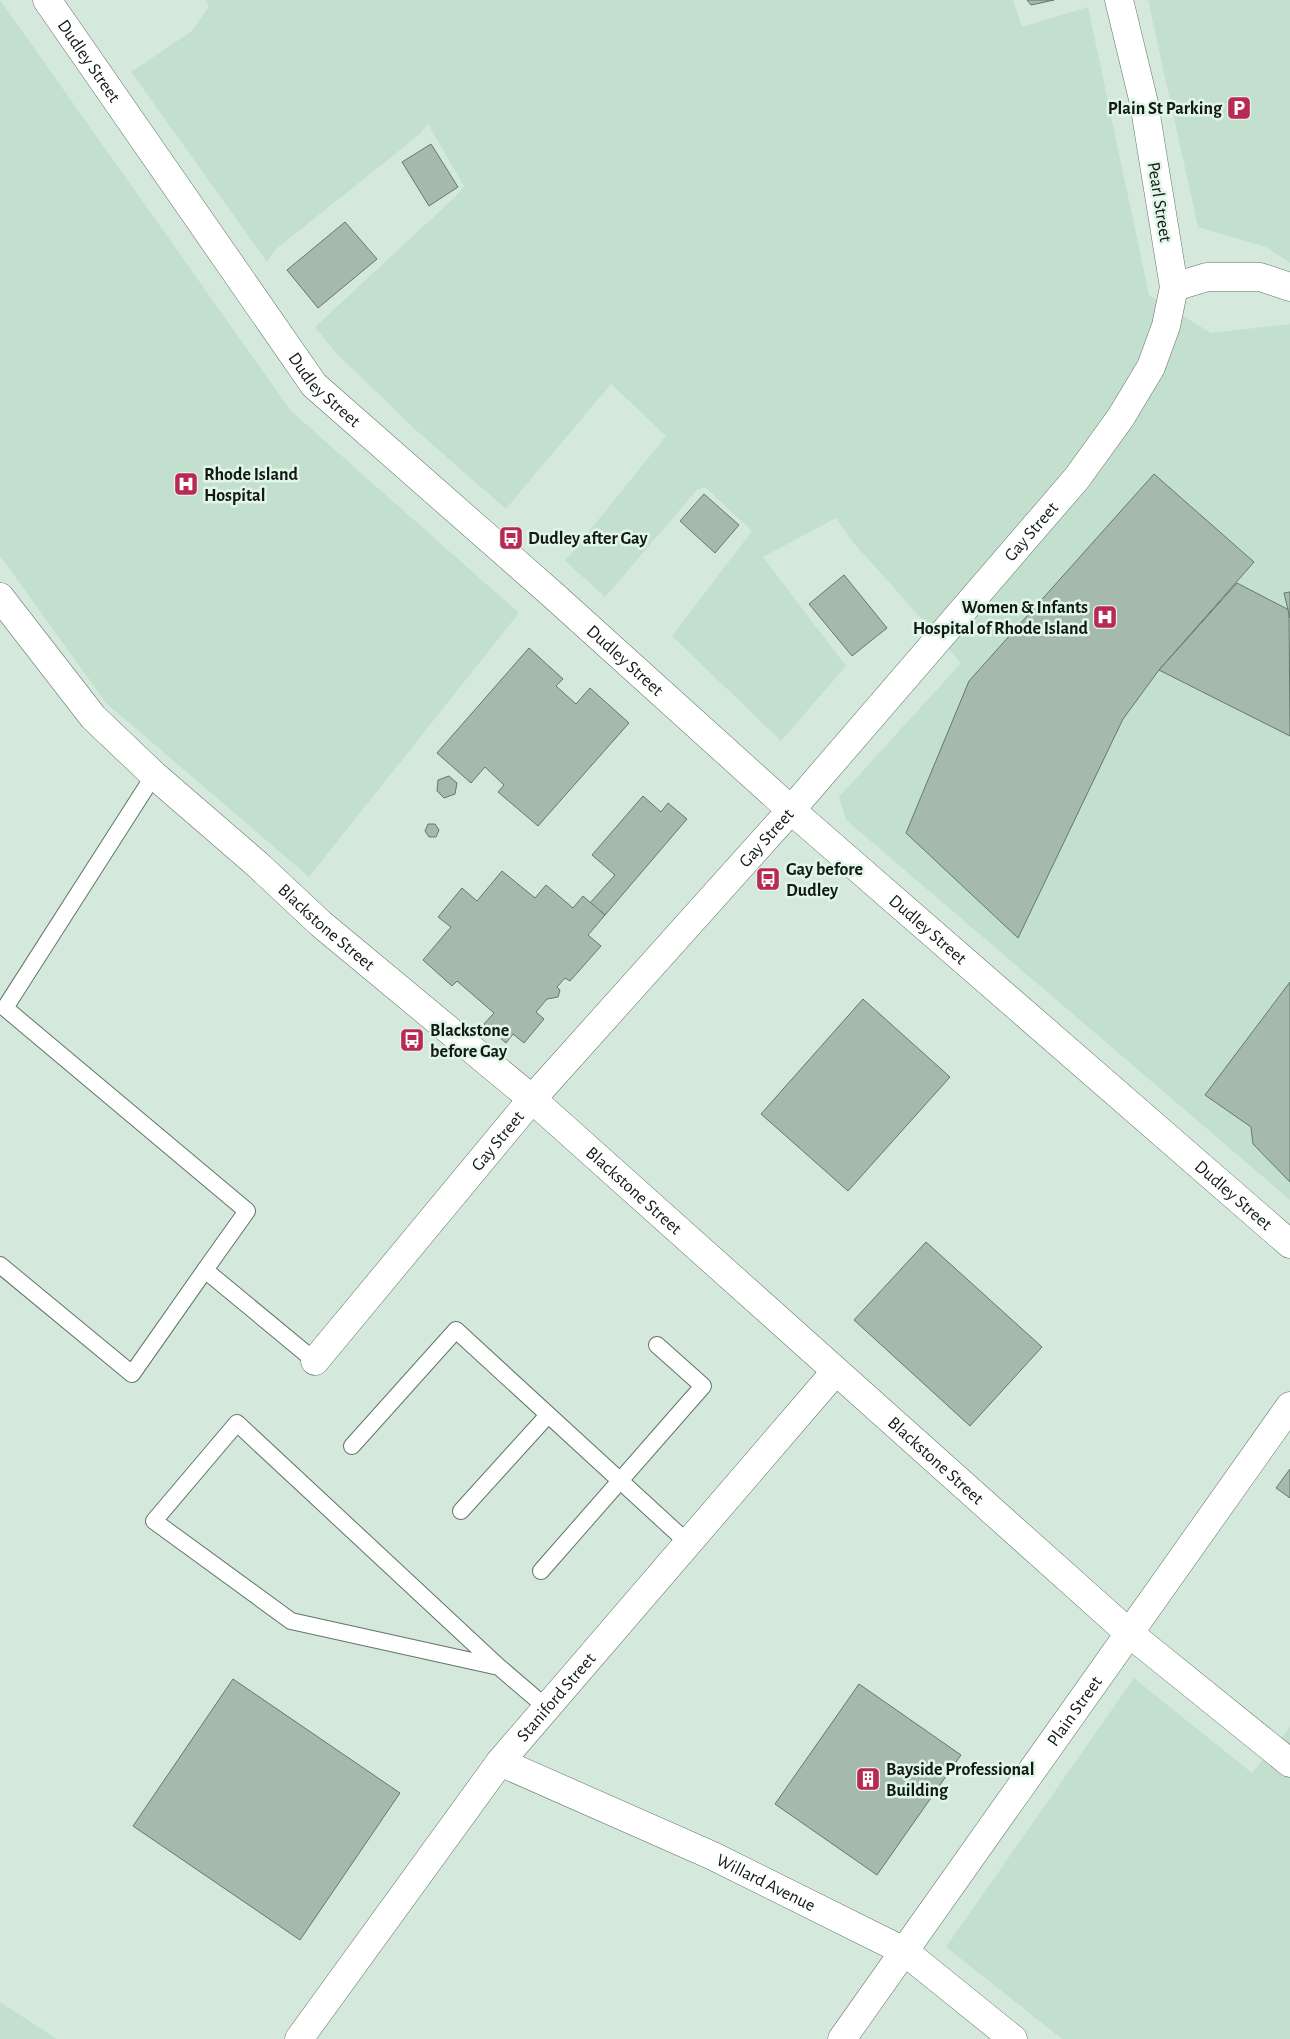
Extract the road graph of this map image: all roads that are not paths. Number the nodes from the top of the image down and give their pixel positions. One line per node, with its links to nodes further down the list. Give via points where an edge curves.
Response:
1 (47, 0): 7 (street, Dudley Street, via 314,384)
2 (1119, 0): 3 (street, Pearl Street, via 1144,103)
3 (1174, 287): 4 (street, via 1207,277 1260,277); 7 (street, Gay Street, via 1166,326 1151,367 1078,478)
4 (1290, 287)
5 (0, 597): 6 (street, Blackstone Street, via 93,717)
6 (154, 775): 8 (lane); 9 (street, Blackstone Street, via 321,924)
7 (791, 810): 9 (street, Gay Street); 10 (street, Dudley Street)
8 (2, 1011): 12 (lane, via 247,1210)
9 (532, 1099): 14 (street, Gay Street); 15 (street, Blackstone Street)
10 (1290, 1244)
11 (0, 1265): 12 (lane, via 132,1374)
12 (205, 1270): 14 (lane)
13 (657, 1344): 19 (lane, via 702,1386)
14 (315, 1361)
15 (835, 1372): 21 (street, Staniford Street); 23 (street, Blackstone Street)
16 (1290, 1406): 23 (street, Plain Street)
17 (548, 1415): 18 (lane, via 456,1330); 19 (lane); 20 (lane)
18 (352, 1446)
19 (620, 1481): 21 (lane); 22 (lane)
20 (461, 1511)
21 (688, 1543): 25 (street, Staniford Street)
22 (541, 1571)
23 (1129, 1634): 27 (street, Blackstone Street); 28 (street, Plain Street)
24 (499, 1667): 24 (lane, via 237,1424 154,1521 291,1621); 25 (lane)
25 (547, 1708): 26 (street, Staniford Street)
26 (500, 1762): 28 (street, Willard Avenue, via 713,1856); 29 (street, Staniford Street)
27 (1290, 1763)
28 (904, 1951): 30 (street, Plain Street); 31 (street, Willard Avenue)
29 (299, 2039)
30 (842, 2039)
31 (1013, 2039)

